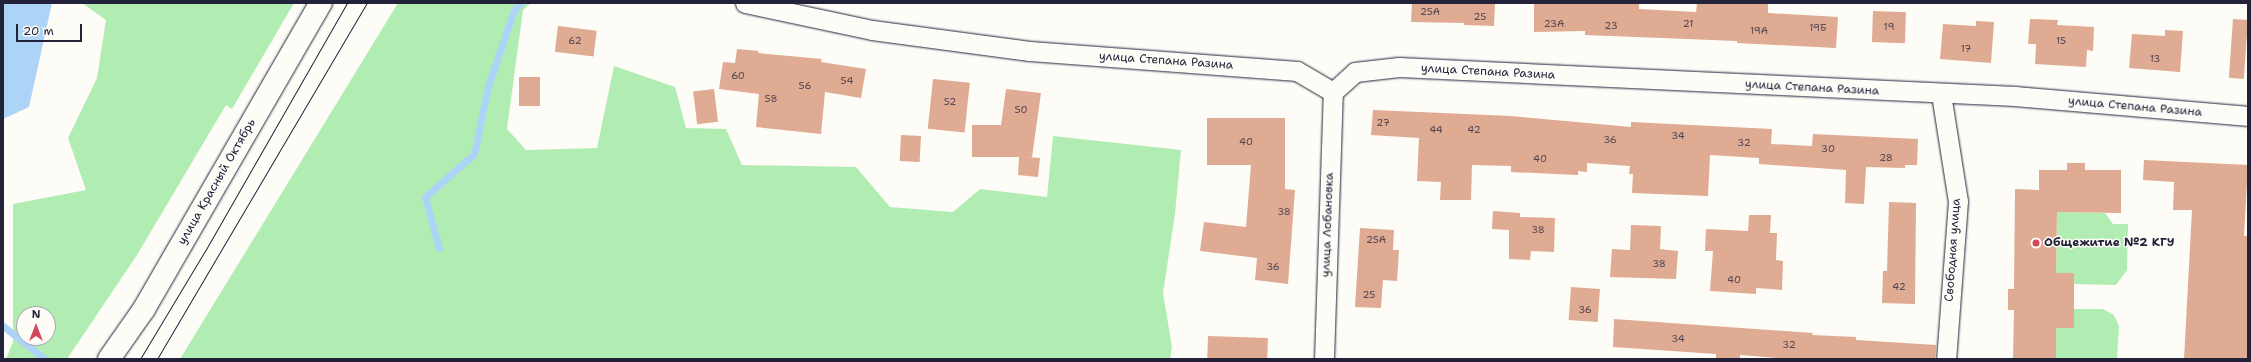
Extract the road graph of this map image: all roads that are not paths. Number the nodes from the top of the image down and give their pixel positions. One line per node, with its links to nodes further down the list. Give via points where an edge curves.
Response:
1 (321, 3): 6 (main road, улица Красный Октябрь, via 144,309)
2 (745, 3): 3 (street, улица Степана Разина, via 872,30 1030,50 1297,71)
3 (1333, 92): 4 (street, улица Степана Разина, via 1355,72 1399,67); 7 (street, улица Лобановка)
4 (1941, 94): 5 (street, улица Степана Разина, via 2014,96); 8 (street, Свободная улица, via 1958,201)
5 (2248, 116)
6 (109, 359)
7 (1324, 359)
8 (1946, 359)

